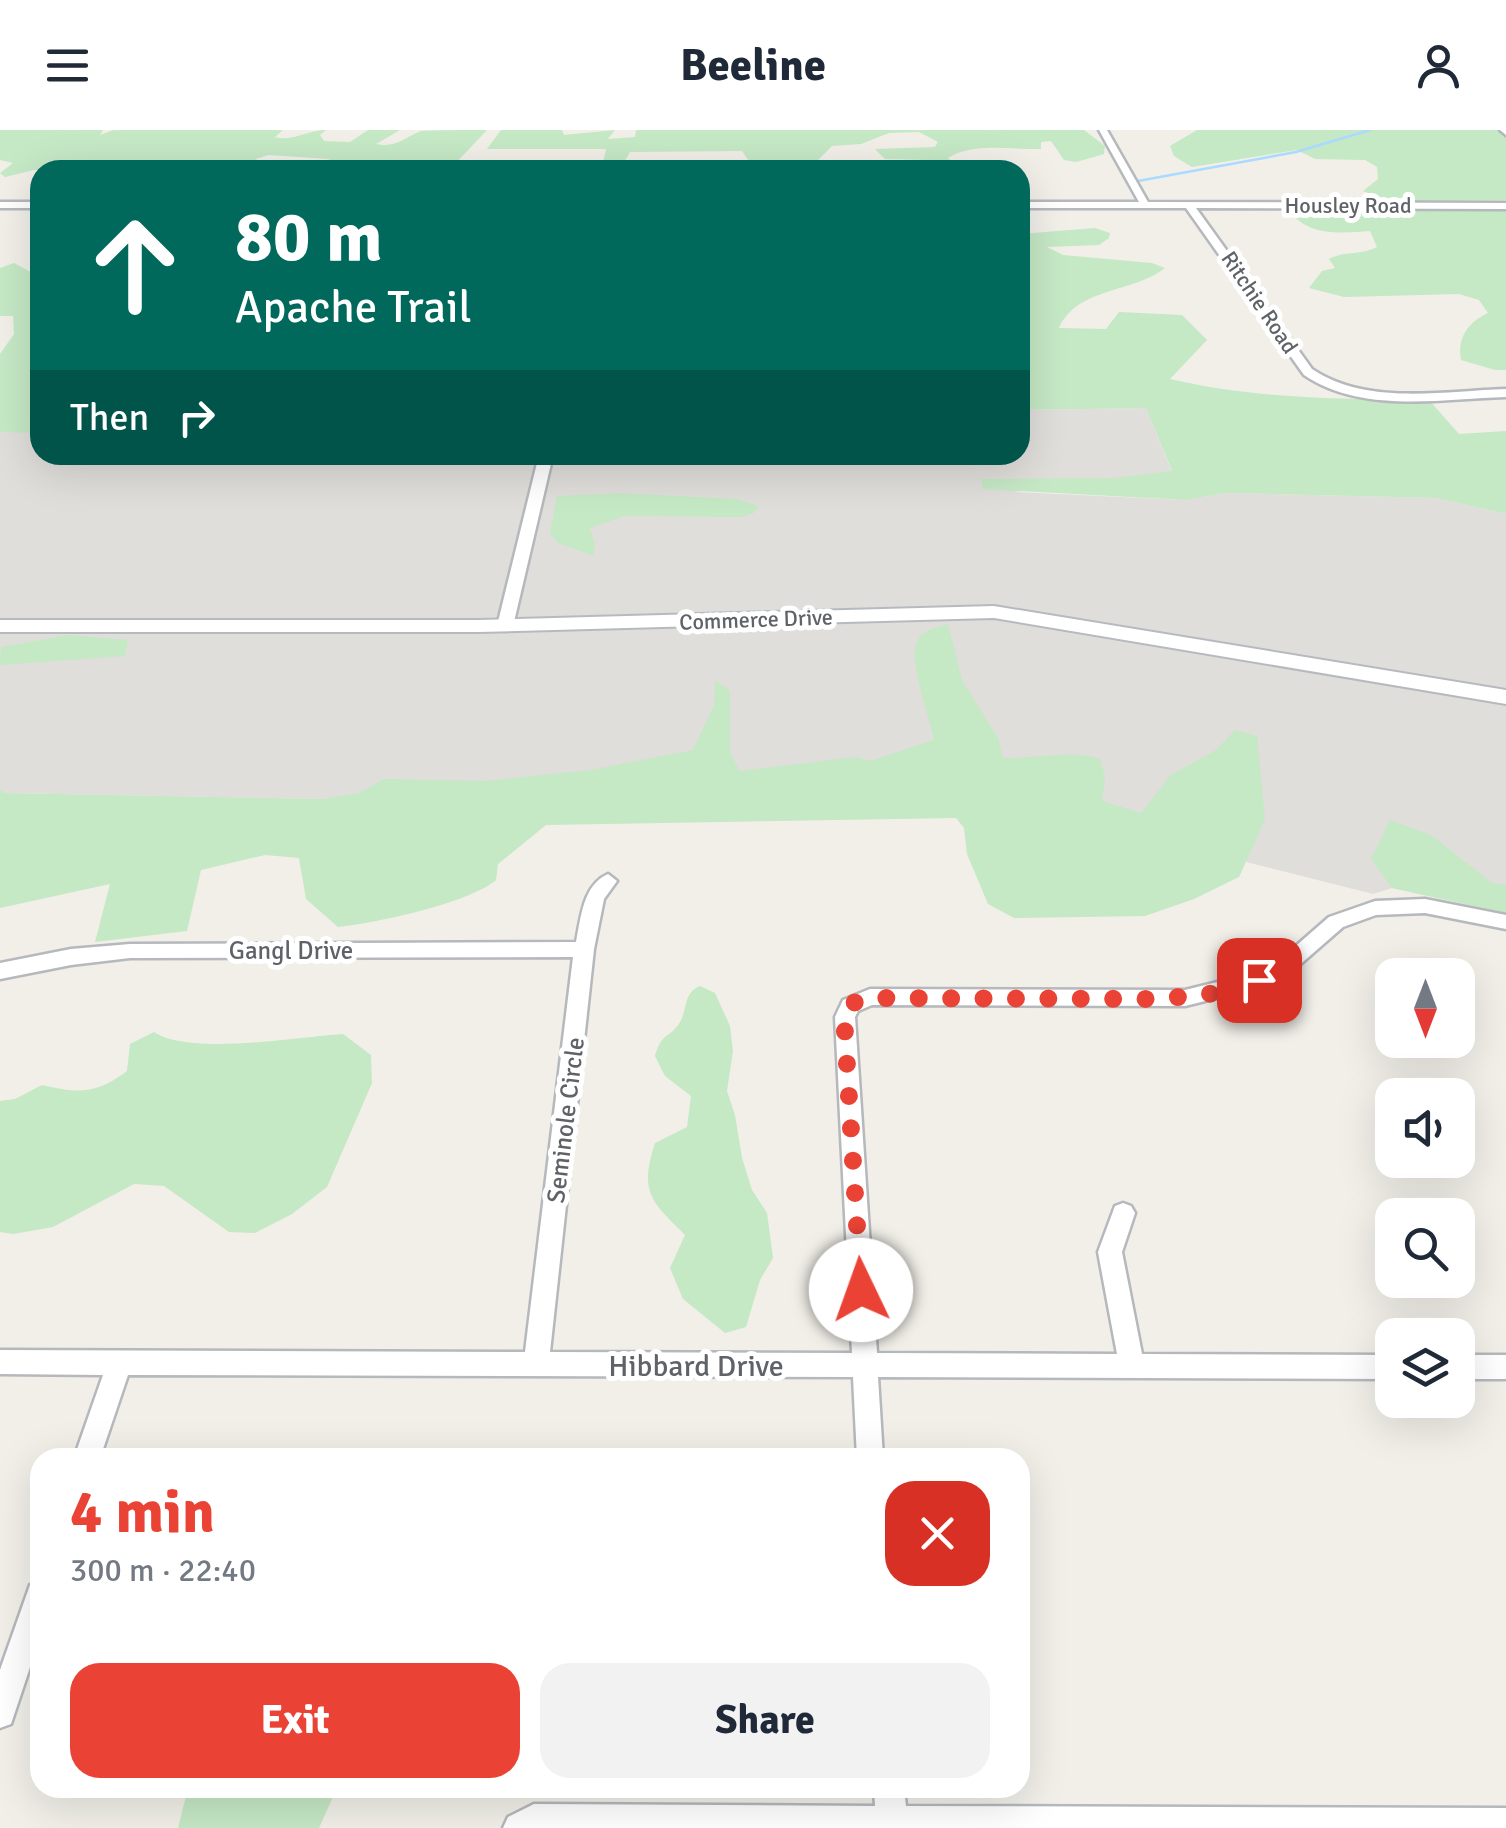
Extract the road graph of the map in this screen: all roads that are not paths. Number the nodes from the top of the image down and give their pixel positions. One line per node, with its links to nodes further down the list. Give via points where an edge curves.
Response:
1 (1103, 130): 3 (street)
2 (1030, 205): 3 (street)
3 (1145, 205): 4 (street)
4 (1190, 205): 7 (street, Housley Road); 8 (street, Ritchie Road, via 1323,385 1368,394)
5 (0, 206): 6 (street)
6 (30, 206)
7 (1506, 206)
8 (1506, 393)
9 (544, 465): 11 (street)
10 (0, 626): 11 (street, Commerce Drive)
11 (506, 626): 12 (street, Commerce Drive, via 1022,614)
12 (1506, 697)
13 (608, 880): 15 (street, Seminole Circle, via 596,897)
14 (1506, 922): 21 (street, via 1425,906 1375,908 1336,922 1259,980 1184,998 862,999 850,1006 844,1017)
15 (584, 949): 16 (street, Gangl Drive, via 130,951); 20 (street, Seminole Circle)
16 (0, 971)
17 (1122, 1213): 22 (street, via 1110,1252)
18 (0, 1362): 19 (street, Hibbard Drive)
19 (119, 1364): 20 (street, Hibbard Drive); 26 (street)
20 (536, 1366): 21 (street, Hibbard Drive)
21 (865, 1366): 22 (street, Hibbard Drive); 27 (street)
22 (1132, 1368): 23 (street, Hibbard Drive)
23 (1375, 1368)
24 (1475, 1368): 25 (street)
25 (1506, 1368)
26 (90, 1448)
27 (869, 1448)
28 (30, 1625): 29 (street)
29 (0, 1713)
30 (890, 1798): 32 (street)
31 (1506, 1824): 32 (street)
32 (892, 1826): 33 (street, via 534,1820)
33 (519, 1828)

